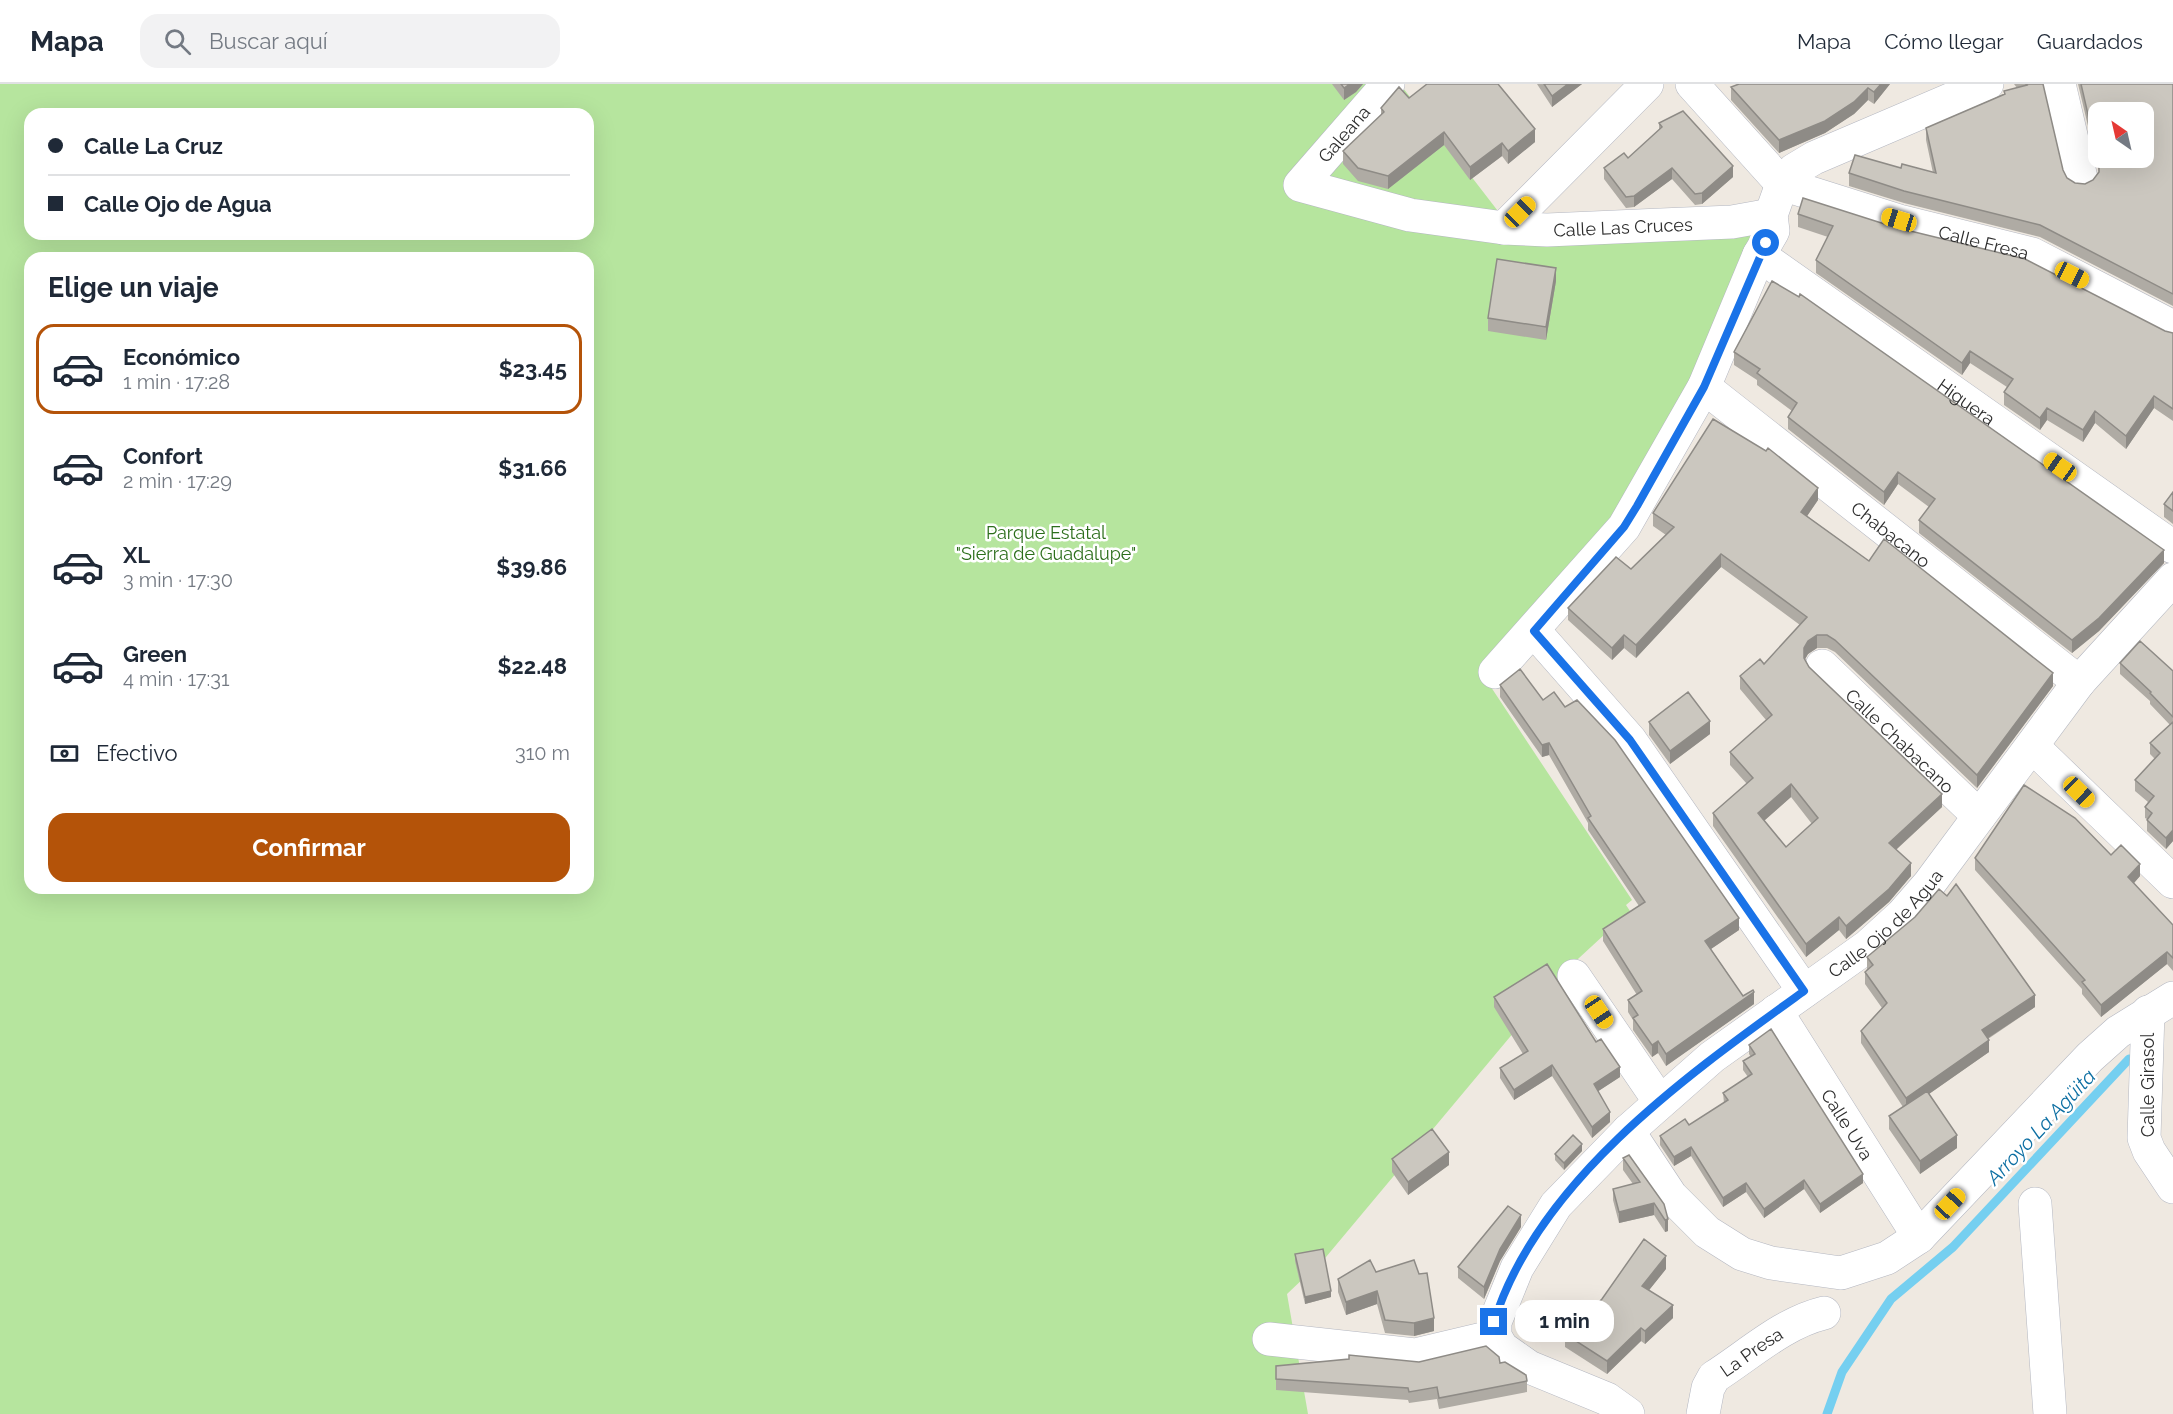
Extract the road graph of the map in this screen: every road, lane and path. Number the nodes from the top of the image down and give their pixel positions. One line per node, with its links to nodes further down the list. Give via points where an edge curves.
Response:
1 (1388, 84): 7 (street, Galeana)
2 (1647, 84): 10 (street)
3 (1692, 84): 8 (street)
4 (2059, 84): 6 (street)
5 (1984, 85): 8 (street, via 1814,158 1794,170)
6 (2081, 178)
7 (1300, 184): 10 (street, Calle Las Cruces, via 1410,215)
8 (1782, 184): 9 (street); 12 (street, Calle Fresa, via 1899,220 2032,254)
9 (1771, 215): 10 (street, Calle Las Cruces, via 1732,222 1547,230); 11 (street, via 1773,231)
10 (1504, 228)
11 (1759, 255): 13 (street); 14 (street, Higuera)
12 (2173, 327)
13 (1704, 387): 16 (street, via 1624,527); 19 (street, Chabacano)
14 (2173, 547)
15 (2173, 580): 19 (street, Calle Ojo de Agua)
16 (1534, 631): 18 (street); 24 (street, via 1630,740)
17 (1822, 666): 21 (street, Calle Chabacano)
18 (1496, 672)
19 (2079, 682): 20 (street, Calle Ojo de Agua)
20 (2032, 746): 21 (street, Calle Ojo de Agua); 22 (street)
21 (1979, 816): 24 (street, Calle Ojo de Agua, via 1902,915 1868,946)
22 (2173, 882)
23 (1574, 976): 27 (street)
24 (1804, 991): 26 (street, Calle Ojo de Agua)
25 (2161, 1005): 29 (street, Calle Girasol, via 2144,1138); 31 (street, via 2118,1032 2090,1057)
26 (1776, 1011): 27 (street, Calle Ojo de Agua, via 1712,1057); 31 (street, Calle Uva)
27 (1660, 1102): 28 (street, Calle Ojo de Agua)
28 (1628, 1131): 31 (street, via 1671,1196 1707,1232 1742,1254 1771,1263 1841,1274 1887,1258); 33 (street, Calle Ojo de Agua, via 1556,1205 1517,1268 1500,1305 1494,1322)
29 (2173, 1187)
30 (2036, 1204): 37 (street)
31 (1919, 1237)
32 (1824, 1313): 36 (street, La Presa, via 1792,1325 1714,1377)
33 (1496, 1336): 34 (street, via 1415,1355); 35 (street, via 1502,1348 1521,1362 1607,1399)
34 (1269, 1339)
35 (1628, 1414)
36 (1703, 1414)
37 (2050, 1414)

